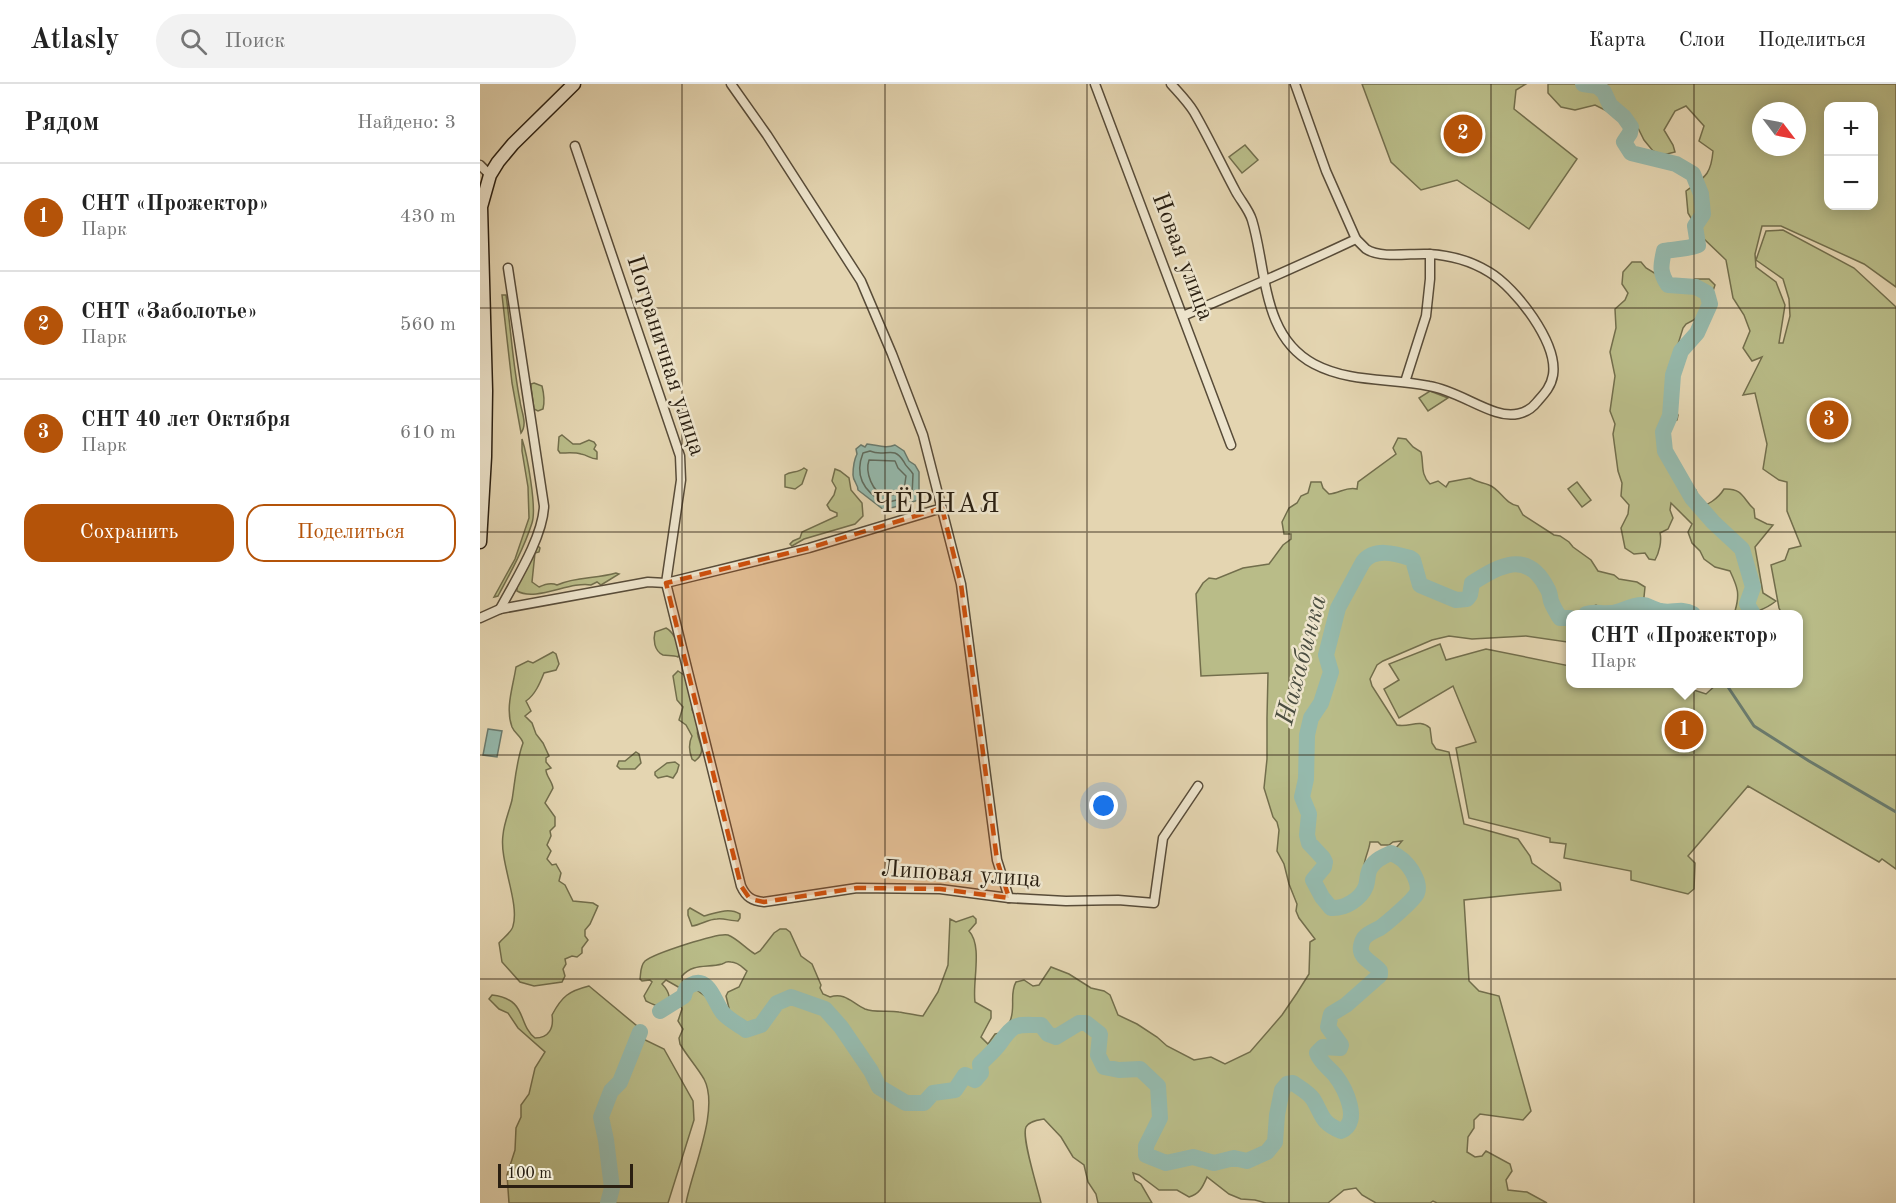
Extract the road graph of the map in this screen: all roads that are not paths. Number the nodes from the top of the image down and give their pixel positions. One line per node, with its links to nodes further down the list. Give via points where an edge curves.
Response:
1 (574, 84): 8 (street, via 513,144)
2 (731, 84): 17 (street, via 861,281 923,435)
3 (1095, 84): 13 (street, Новая улица)
4 (1171, 84): 12 (street, via 1193,110 1251,218)
5 (1294, 84): 9 (street)
6 (575, 146): 19 (street, Пограничная улица, via 680,456 682,473)
7 (480, 165): 8 (street)
8 (486, 180): 15 (street, via 482,207)
9 (1356, 239): 10 (street, via 1377,253); 12 (street)
10 (1430, 254): 14 (street, via 1426,316); 14 (street, via 1469,262 1489,272 1517,296 1548,344 1553,376 1548,390 1535,405 1518,415 1504,415 1432,386)
11 (507, 268): 20 (street, via 544,516)
12 (1263, 281): 13 (street); 14 (street, via 1279,327 1299,354 1345,376)
13 (1183, 316): 16 (street, Новая улица)
14 (1405, 382)
15 (483, 390): 18 (street, via 485,457)
16 (1231, 445)
17 (942, 508): 19 (street, via 809,548); 23 (street, via 961,584 997,860)
18 (480, 542)
19 (666, 583): 20 (street, via 648,582); 23 (street, Липовая улица, via 741,886 750,899 764,902 857,888 940,889)
20 (500, 609): 21 (street)
21 (480, 618)
22 (1198, 786): 23 (street, Липовая улица, via 1163,838 1154,903)
23 (1009, 898)

